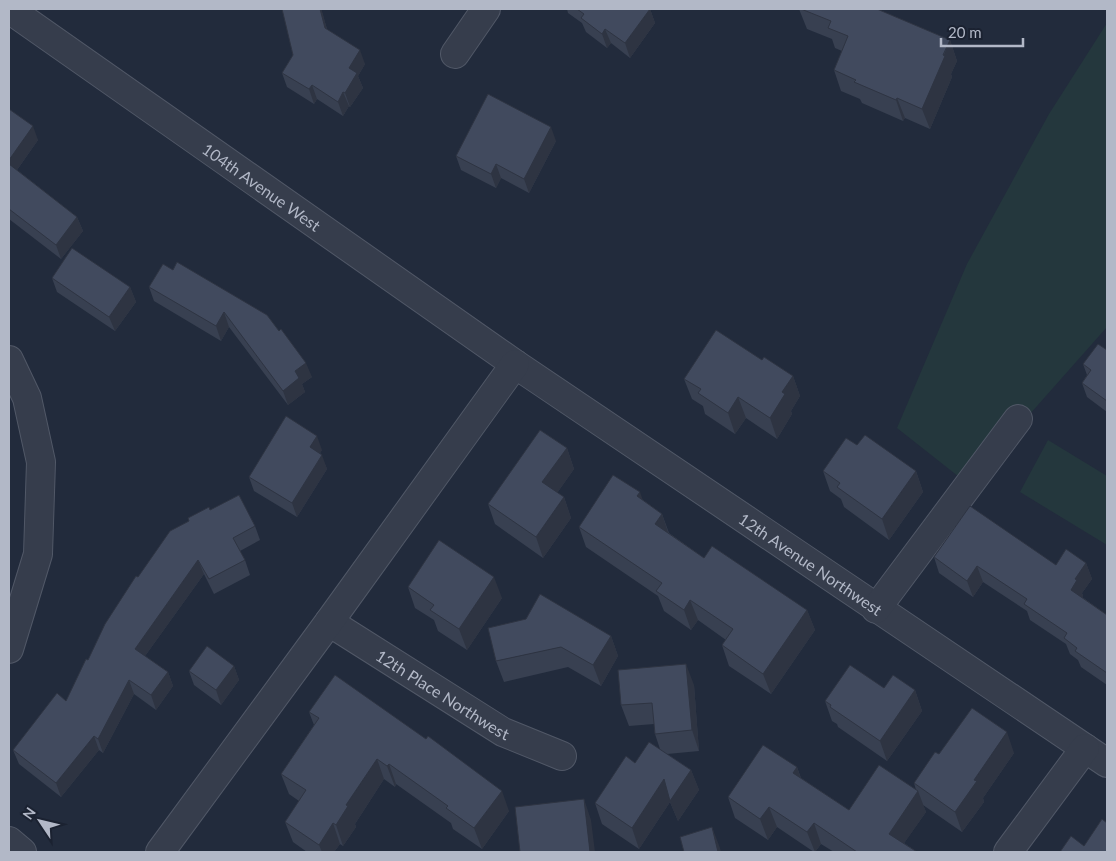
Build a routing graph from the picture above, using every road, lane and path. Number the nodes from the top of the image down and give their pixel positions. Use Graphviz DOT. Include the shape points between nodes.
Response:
graph roads {
  1 [pos="9,9"];
  2 [pos="486,9"];
  3 [pos="455,54"];
  4 [pos="9,360"];
  5 [pos="515,364"];
  6 [pos="1018,419"];
  7 [pos="876,609"];
  8 [pos="329,622"];
  9 [pos="9,649"];
  10 [pos="1084,748"];
  11 [pos="562,756"];
  12 [pos="1107,763"];
  13 [pos="9,840"];
  14 [pos="22,852"];
  15 [pos="160,852"];
  16 [pos="1008,852"];
  1 -- 5 [label="street, 104th Avenue West"];
  2 -- 3 [label="street"];
  4 -- 9 [label="street" via="27,398 41,462 38,554"];
  5 -- 7 [label="street, 12th Avenue Northwest"];
  5 -- 8 [label="street"];
  6 -- 7 [label="street"];
  7 -- 10 [label="street, 12th Avenue Northwest"];
  8 -- 11 [label="street, 12th Place Northwest" via="503,732"];
  8 -- 15 [label="street"];
  10 -- 12 [label="street, 12th Avenue Northwest"];
  10 -- 16 [label="street"];
  13 -- 14 [label="street"];
}
